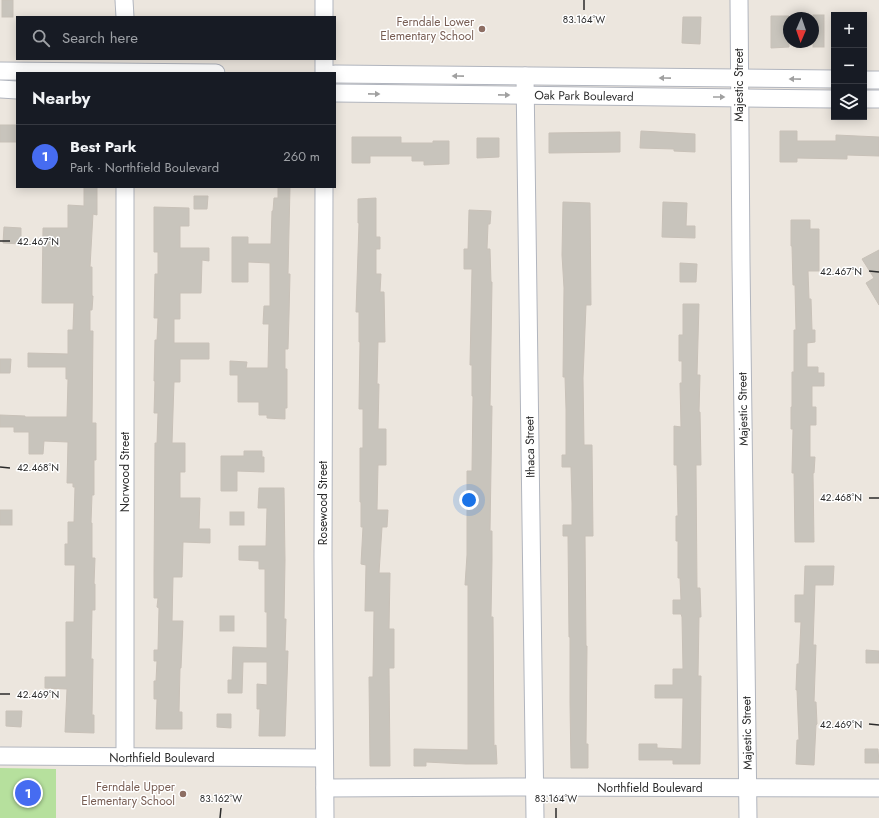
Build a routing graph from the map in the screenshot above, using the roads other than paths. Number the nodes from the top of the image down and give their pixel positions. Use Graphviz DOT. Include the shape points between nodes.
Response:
graph roads {
  1 [pos="124,0"];
  2 [pos="324,0"];
  3 [pos="739,0"];
  4 [pos="124,16"];
  5 [pos="324,16"];
  6 [pos="324,60"];
  7 [pos="125,68"];
  8 [pos="0,71"];
  9 [pos="198,72"];
  10 [pos="324,72"];
  11 [pos="336,74"];
  12 [pos="525,76"];
  13 [pos="739,78"];
  14 [pos="831,79"];
  15 [pos="867,80"];
  16 [pos="879,80"];
  17 [pos="0,89"];
  18 [pos="16,90"];
  19 [pos="336,93"];
  20 [pos="526,96"];
  21 [pos="739,98"];
  22 [pos="831,98"];
  23 [pos="867,99"];
  24 [pos="879,99"];
  25 [pos="125,188"];
  26 [pos="324,188"];
  27 [pos="0,756"];
  28 [pos="126,757"];
  29 [pos="324,758"];
  30 [pos="325,788"];
  31 [pos="535,788"];
  32 [pos="748,788"];
  33 [pos="879,788"];
  34 [pos="325,818"];
  35 [pos="535,818"];
  36 [pos="748,818"];
  1 -- 4 [label="street"];
  2 -- 5 [label="street"];
  3 -- 13 [label="street, Majestic Street"];
  6 -- 10 [label="street"];
  7 -- 8 [label="street"];
  7 -- 9 [label="street"];
  12 -- 11 [label="street, Oak Park Boulevard, one-way"];
  13 -- 12 [label="street, Oak Park Boulevard, one-way"];
  12 -- 20 [label="street, Ithaca Street"];
  14 -- 13 [label="street, Oak Park Boulevard, one-way"];
  13 -- 21 [label="street, Majestic Street"];
  15 -- 16 [label="street"];
  17 -- 18 [label="street"];
  19 -- 20 [label="street, Oak Park Boulevard, one-way"];
  20 -- 21 [label="street, Oak Park Boulevard, one-way"];
  20 -- 31 [label="street, Ithaca Street"];
  21 -- 22 [label="street, Oak Park Boulevard"];
  21 -- 32 [label="street, Majestic Street"];
  23 -- 24 [label="street"];
  25 -- 28 [label="street, Norwood Street"];
  26 -- 29 [label="street, Rosewood Street"];
  27 -- 28 [label="street, Northfield Boulevard"];
  28 -- 29 [label="street, Northfield Boulevard"];
  29 -- 30 [label="street, Rosewood Street"];
  30 -- 31 [label="street, Northfield Boulevard"];
  30 -- 34 [label="street, Rosewood Street"];
  31 -- 32 [label="street, Northfield Boulevard"];
  31 -- 35 [label="street, Ithaca Street"];
  32 -- 33 [label="street, Northfield Boulevard"];
  32 -- 36 [label="street, Majestic Street"];
}
